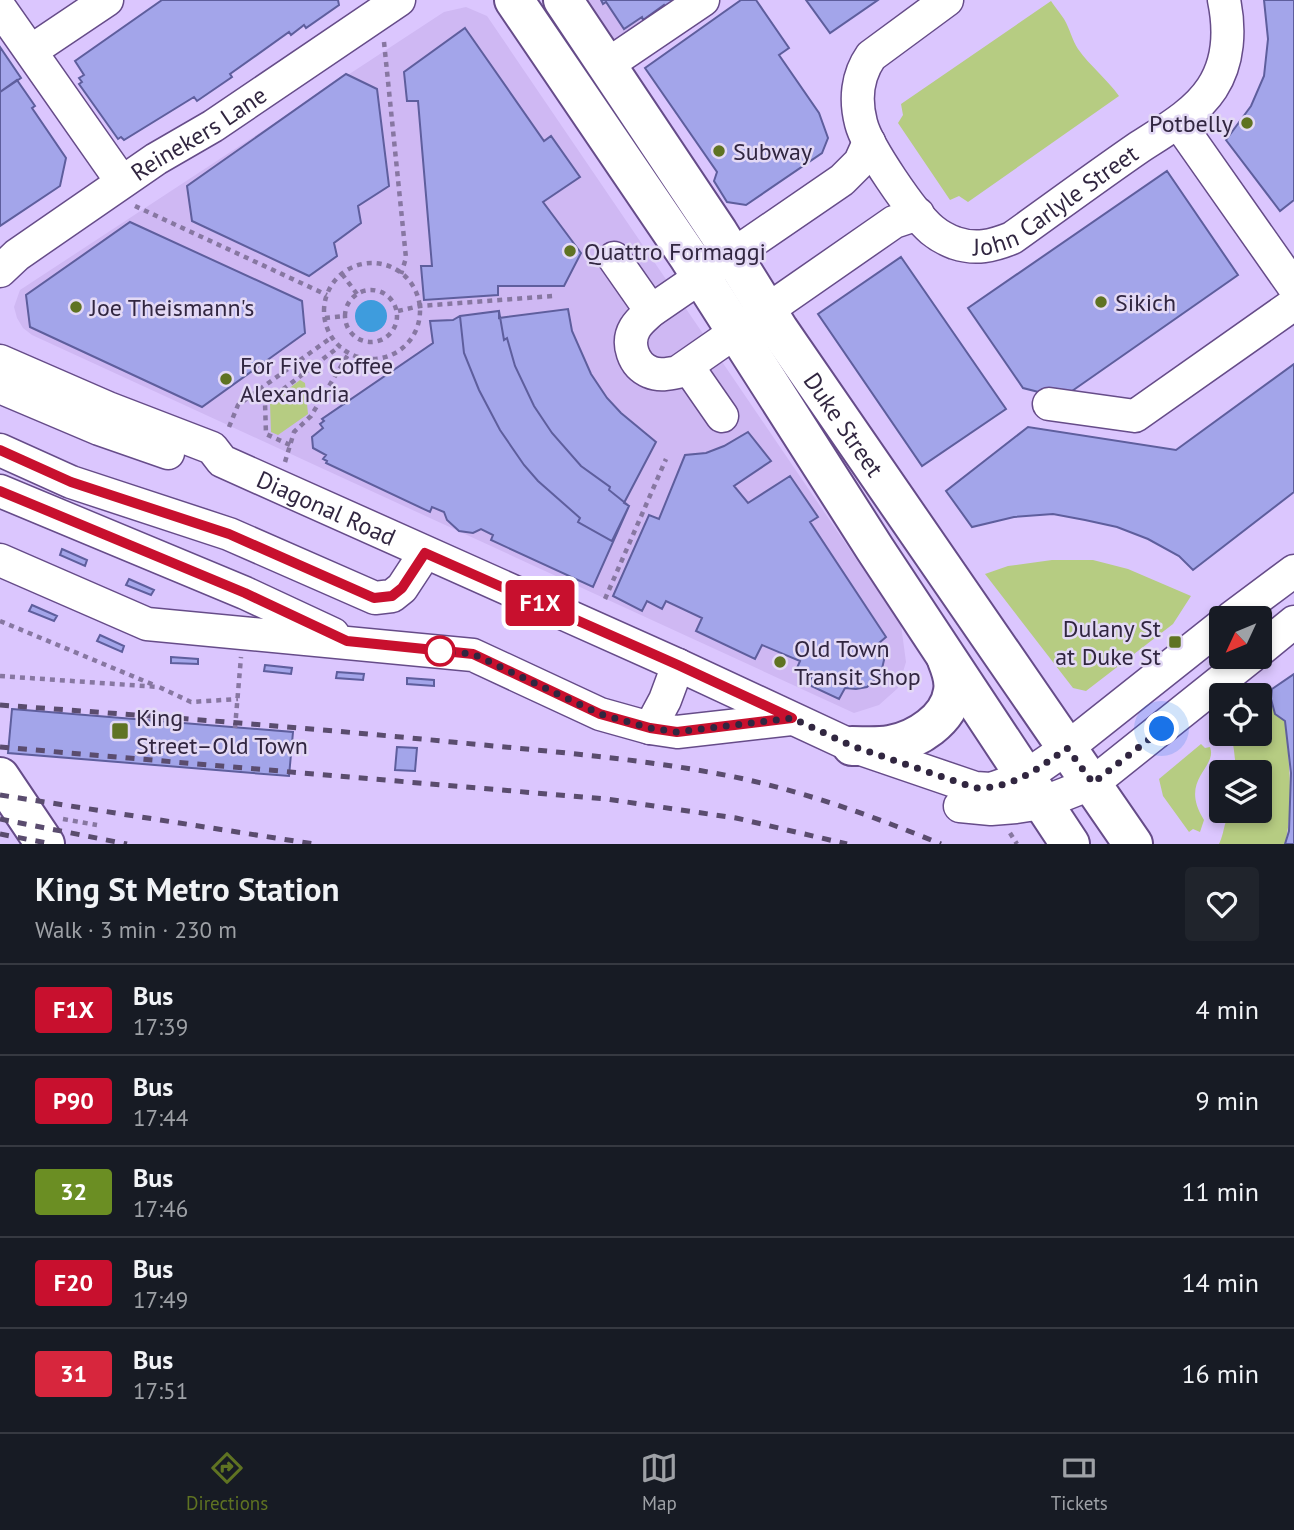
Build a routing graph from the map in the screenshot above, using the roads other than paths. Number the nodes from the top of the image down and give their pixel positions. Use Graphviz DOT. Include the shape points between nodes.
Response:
graph roads {
  1 [pos="399,0"];
  2 [pos="514,0"];
  3 [pos="563,0"];
  4 [pos="703,0"];
  5 [pos="947,0"];
  6 [pos="1224,0"];
  7 [pos="86,6"];
  8 [pos="0,8"];
  9 [pos="31,51"];
  10 [pos="607,65"];
  11 [pos="1178,121"];
  12 [pos="869,142"];
  13 [pos="128,194"];
  14 [pos="918,214"];
  15 [pos="614,258"];
  16 [pos="716,265"];
  17 [pos="0,271"];
  18 [pos="1294,287"];
  19 [pos="1294,304"];
  20 [pos="651,311"];
  21 [pos="752,321"];
  22 [pos="0,342"];
  23 [pos="0,361"];
  24 [pos="688,367"];
  25 [pos="33,376"];
  26 [pos="0,387"];
  27 [pos="1049,404"];
  28 [pos="722,416"];
  29 [pos="0,450"];
  30 [pos="222,461"];
  31 [pos="0,491"];
  32 [pos="425,553"];
  33 [pos="0,560"];
  34 [pos="1294,571"];
  35 [pos="1247,606"];
  36 [pos="1294,622"];
  37 [pos="1209,635"];
  38 [pos="1272,640"];
  39 [pos="347,641"];
  40 [pos="946,658"];
  41 [pos="678,665"];
  42 [pos="1236,669"];
  43 [pos="792,718"];
  44 [pos="650,728"];
  45 [pos="852,746"];
  46 [pos="1067,748"];
  47 [pos="0,777"];
  48 [pos="1093,783"];
  49 [pos="1033,790"];
  50 [pos="53,831"];
  51 [pos="1070,844"];
  52 [pos="1133,844"];
  1 -- 13 [label="street, Reinekers Lane" via="231,115 170,149"];
  2 -- 16 [label="main road, Duke Street"];
  3 -- 10 [label="main road, Duke Street"];
  4 -- 10 [label="street"];
  5 -- 12 [label="street, John Carlyle Street" via="865,65 858,85 858,107"];
  6 -- 11 [label="street, John Carlyle Street" via="1228,40 1220,72 1203,99"];
  7 -- 9 [label="street"];
  8 -- 9 [label="street"];
  9 -- 13 [label="street"];
  10 -- 16 [label="main road, Duke Street"];
  11 -- 14 [label="street, John Carlyle Street" via="1012,238 990,247 954,242 931,230"];
  11 -- 18 [label="street"];
  12 -- 14 [label="street, John Carlyle Street"];
  12 -- 16 [label="street" via="860,162 842,180"];
  13 -- 17 [label="street, Reinekers Lane" via="16,255"];
  14 -- 21 [label="street" via="894,222"];
  15 -- 20 [label="street"];
  16 -- 20 [label="street"];
  16 -- 21 [label="main road, Duke Street"];
  19 -- 27 [label="street" via="1135,416"];
  20 -- 24 [label="street" via="635,327 633,355 651,373 667,374"];
  21 -- 24 [label="street"];
  21 -- 40 [label="main road, Duke Street"];
  21 -- 46 [label="main road, Duke Street"];
  22 -- 25 [label="street"];
  23 -- 25 [label="street, Diagonal Road"];
  24 -- 28 [label="street"];
  25 -- 30 [label="street, Diagonal Road" via="212,448"];
  26 -- 30 [label="street, Diagonal Road" via="99,429 200,464"];
  29 -- 32 [label="street" via="71,482 229,534 374,598 392,596 402,588"];
  30 -- 32 [label="street, Diagonal Road"];
  31 -- 39 [label="street" via="245,593"];
  32 -- 41 [label="street, Diagonal Road"];
  33 -- 39 [label="street" via="147,624"];
  34 -- 35 [label="street"];
  36 -- 38 [label="street"];
  37 -- 46 [label="street, Diagonal Road"];
  39 -- 44 [label="street" via="473,654 600,714"];
  40 -- 45 [label="main road" via="953,692 948,707 932,726 906,741"];
  40 -- 49 [label="main road, Duke Street"];
  41 -- 43 [label="street, Diagonal Road"];
  41 -- 44 [label="street"];
  42 -- 48 [label="street"];
  43 -- 44 [label="street" via="677,732"];
  43 -- 45 [label="street, Diagonal Road"];
  45 -- 49 [label="street, Diagonal Road" via="940,798 965,807 1017,807"];
  46 -- 48 [label="main road, Duke Street"];
  46 -- 49 [label="street, Diagonal Road"];
  47 -- 50 [label="main road"];
  48 -- 49 [label="street"];
  48 -- 52 [label="main road, Duke Street"];
  49 -- 51 [label="main road, Duke Street"];
}
